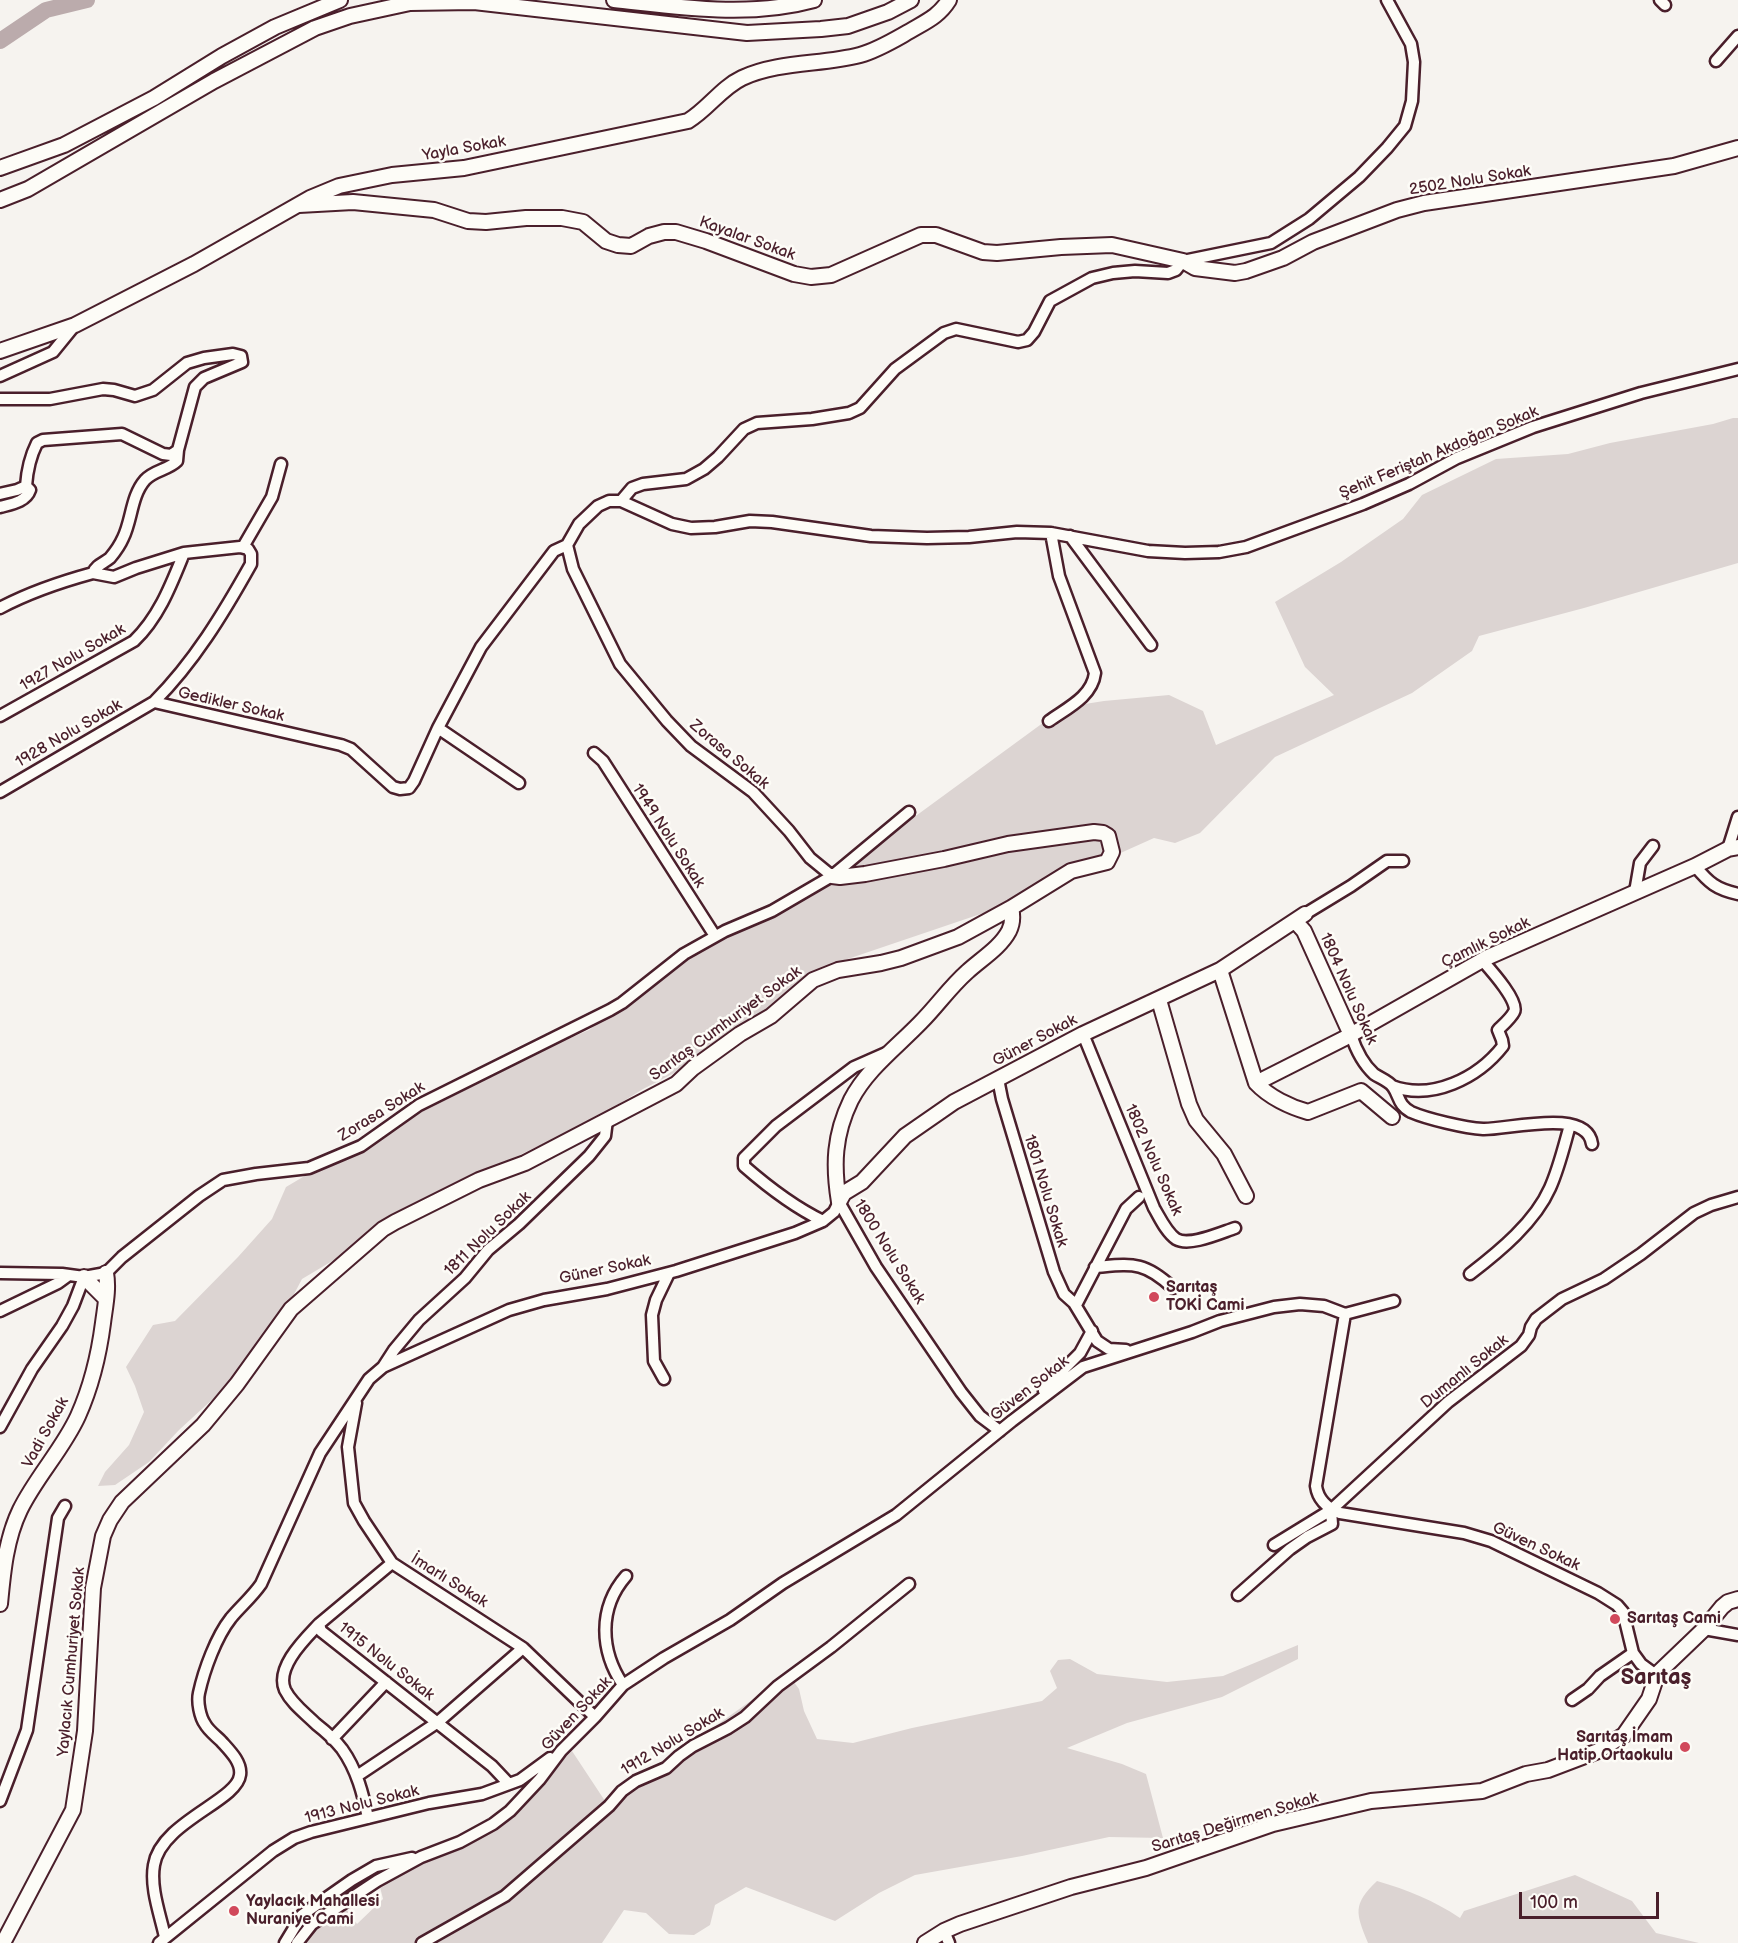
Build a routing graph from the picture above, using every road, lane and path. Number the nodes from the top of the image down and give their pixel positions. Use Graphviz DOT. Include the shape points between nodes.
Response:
graph roads {
  1 [pos="340,0"];
  2 [pos="614,0"];
  3 [pos="814,0"];
  4 [pos="911,0"];
  5 [pos="950,0"];
  6 [pos="1387,0"];
  7 [pos="751,4"];
  8 [pos="1738,36"];
  9 [pos="1716,61"];
  10 [pos="1738,148"];
  11 [pos="0,168"];
  12 [pos="0,200"];
  13 [pos="299,204"];
  14 [pos="1183,261"];
  15 [pos="75,325"];
  16 [pos="0,351"];
  17 [pos="1738,369"];
  18 [pos="0,376"];
  19 [pos="0,399"];
  20 [pos="178,450"];
  21 [pos="281,464"];
  22 [pos="26,486"];
  23 [pos="0,494"];
  24 [pos="621,501"];
  25 [pos="0,507"];
  26 [pos="1051,533"];
  27 [pos="1070,536"];
  28 [pos="567,545"];
  29 [pos="243,548"];
  30 [pos="184,553"];
  31 [pos="93,573"];
  32 [pos="0,608"];
  33 [pos="1151,645"];
  34 [pos="153,702"];
  35 [pos="0,716"];
  36 [pos="1049,721"];
  37 [pos="438,728"];
  38 [pos="594,753"];
  39 [pos="519,783"];
  40 [pos="0,792"];
  41 [pos="909,812"];
  42 [pos="1738,817"];
  43 [pos="1653,846"];
  44 [pos="1733,848"];
  45 [pos="1403,861"];
  46 [pos="1695,866"];
  47 [pos="832,876"];
  48 [pos="1635,892"];
  49 [pos="1738,894"];
  50 [pos="1011,908"];
  51 [pos="1300,917"];
  52 [pos="715,936"];
  53 [pos="1482,960"];
  54 [pos="1220,970"];
  55 [pos="1159,1000"];
  56 [pos="1083,1034"];
  57 [pos="1351,1035"];
  58 [pos="889,1052"];
  59 [pos="998,1079"];
  60 [pos="1256,1083"];
  61 [pos="1392,1086"];
  62 [pos="1392,1117"];
  63 [pos="607,1120"];
  64 [pos="1570,1125"];
  65 [pos="1592,1144"];
  66 [pos="1246,1196"];
  67 [pos="1139,1197"];
  68 [pos="1738,1197"];
  69 [pos="839,1202"];
  70 [pos="823,1221"];
  71 [pos="1234,1228"];
  72 [pos="1095,1267"];
  73 [pos="0,1273"];
  74 [pos="106,1273"];
  75 [pos="669,1273"];
  76 [pos="330,1274"];
  77 [pos="1470,1274"];
  78 [pos="69,1275"];
  79 [pos="84,1277"];
  80 [pos="1173,1288"];
  81 [pos="106,1299"];
  82 [pos="1394,1301"];
  83 [pos="1076,1305"];
  84 [pos="0,1311"];
  85 [pos="1345,1314"];
  86 [pos="1092,1331"];
  87 [pos="1134,1350"];
  88 [pos="383,1367"];
  89 [pos="664,1379"];
  90 [pos="1042,1397"];
  91 [pos="357,1398"];
  92 [pos="0,1427"];
  93 [pos="1000,1431"];
  94 [pos="65,1506"];
  95 [pos="1332,1510"];
  96 [pos="1274,1545"];
  97 [pos="392,1563"];
  98 [pos="626,1576"];
  99 [pos="909,1584"];
  100 [pos="1238,1595"];
  101 [pos="1738,1599"];
  102 [pos="0,1604"];
  103 [pos="319,1624"];
  104 [pos="1704,1629"];
  105 [pos="1738,1635"];
  106 [pos="523,1648"];
  107 [pos="1633,1653"];
  108 [pos="1656,1675"];
  109 [pos="386,1682"];
  110 [pos="623,1685"];
  111 [pos="1572,1700"];
  112 [pos="595,1717"];
  113 [pos="438,1722"];
  114 [pos="332,1739"];
  115 [pos="561,1751"];
  116 [pos="357,1776"];
  117 [pos="509,1784"];
  118 [pos="0,1801"];
  119 [pos="368,1818"];
  120 [pos="422,1857"];
  121 [pos="946,1937"];
  122 [pos="162,1940"];
  123 [pos="3,1943"];
  124 [pos="285,1943"];
  125 [pos="297,1943"];
  126 [pos="422,1943"];
  127 [pos="925,1943"];
  1 -- 11 [label="street" via="275,27 64,145"];
  2 -- 7 [label="street" via="713,10"];
  3 -- 7 [label="street" via="797,5"];
  4 -- 12 [label="street" via="848,26 747,33 474,2 410,3 350,16 315,28 214,81 28,189"];
  5 -- 13 [label="street, Yayla Sokak" via="939,14 860,55 768,69 743,77 688,121 464,168 362,180"];
  6 -- 14 [label="street" via="1411,44 1414,62 1412,102 1399,134 1359,177 1309,219 1271,243"];
  8 -- 9 [label="street"];
  10 -- 14 [label="street, 2502 Nolu Sokak" via="1674,166 1424,203 1313,242 1246,271 1195,268"];
  13 -- 14 [label="street, Kayalar Sokak" via="353,202 434,210 468,221 486,222 562,218 583,222 606,242 631,246 649,236 676,232 811,277 831,275 921,235 936,236 983,252 1112,245"];
  13 -- 15 [label="street, Yayla Sokak"];
  14 -- 24 [label="street" via="1168,273 1135,271 1092,279 1050,301 1027,340 1018,342 956,329 944,333 895,369 860,408 812,419 757,423 744,429 704,469 686,479 632,488"];
  15 -- 16 [label="street"];
  15 -- 18 [label="street, Yayla Sokak" via="53,352"];
  17 -- 27 [label="street, Şehit Feriştah Akdoğan Sokak" via="1641,393 1533,427 1457,458 1372,500 1246,547 1219,552 1148,551"];
  19 -- 20 [label="street" via="50,399 104,389 135,396 153,390 187,363 241,356 242,362 204,378 195,387"];
  20 -- 22 [label="street" via="171,455 163,454 122,434 43,440 32,454"];
  20 -- 31 [label="street" via="177,461 171,467 145,480 137,492 124,538"];
  21 -- 29 [label="street" via="272,497"];
  22 -- 23 [label="street"];
  22 -- 25 [label="street" via="30,490 22,500"];
  24 -- 26 [label="street" via="672,524 691,528 750,521 871,536"];
  24 -- 28 [label="street" via="598,506 579,524"];
  26 -- 27 [label="street"];
  26 -- 36 [label="street" via="1059,576 1095,673 1086,695"];
  27 -- 33 [label="street"];
  28 -- 37 [label="street, Gedikler Sokak" via="554,551 481,647"];
  28 -- 47 [label="street, Zorasa Sokak" via="573,569 620,664 691,746 753,792 810,858"];
  29 -- 30 [label="street"];
  29 -- 34 [label="street, Gedikler Sokak" via="251,554 251,564 220,618 172,684"];
  30 -- 31 [label="street" via="114,578"];
  30 -- 35 [label="street, 1927 Nolu Sokak" via="168,594 147,629 134,641"];
  31 -- 32 [label="street" via="49,585"];
  34 -- 37 [label="street, Gedikler Sokak" via="341,745 400,789 409,788 414,781"];
  34 -- 40 [label="street, 1928 Nolu Sokak"];
  37 -- 39 [label="street"];
  38 -- 52 [label="street, 1949 Nolu Sokak" via="603,761"];
  41 -- 47 [label="street"];
  42 -- 44 [label="street"];
  43 -- 48 [label="street" via="1640,864"];
  44 -- 46 [label="street, Çamlık Sokak"];
  45 -- 51 [label="street, Güner Sokak" via="1387,861"];
  46 -- 48 [label="street, Çamlık Sokak"];
  46 -- 49 [label="street" via="1706,880 1723,891"];
  47 -- 50 [label="street, Sarıtaş Cumhuriyet Sokak" via="865,874 1008,844 1094,832 1108,836 1112,852 1107,862 1071,871"];
  47 -- 52 [label="street, Zorasa Sokak" via="772,911"];
  48 -- 53 [label="street, Çamlık Sokak"];
  50 -- 58 [label="street, 1800 Nolu Sokak" via="1012,921 995,948 966,972"];
  50 -- 63 [label="street, Sarıtaş Cumhuriyet Sokak" via="958,937 902,958 838,970 813,980 771,1016 740,1034 676,1084"];
  51 -- 54 [label="street, Güner Sokak"];
  51 -- 57 [label="street, 1804 Nolu Sokak"];
  52 -- 74 [label="street, Zorasa Sokak" via="684,954 622,1003 419,1105 361,1146 309,1168 223,1180 164,1223"];
  53 -- 57 [label="street, Çamlık Sokak"];
  53 -- 61 [label="street" via="1516,1006 1498,1030 1503,1046 1478,1070 1456,1083 1426,1092"];
  54 -- 55 [label="street, Güner Sokak"];
  54 -- 60 [label="street"];
  55 -- 56 [label="street, Güner Sokak"];
  55 -- 66 [label="street" via="1196,1120 1218,1145"];
  56 -- 59 [label="street, Güner Sokak"];
  56 -- 71 [label="street, 1802 Nolu Sokak" via="1154,1208 1166,1227 1177,1239 1188,1242"];
  57 -- 60 [label="street, Çamlık Sokak"];
  57 -- 61 [label="street, 1804 Nolu Sokak" via="1362,1060"];
  58 -- 69 [label="street, 1800 Nolu Sokak" via="862,1083 843,1120 834,1170"];
  58 -- 70 [label="street" via="854,1067 776,1126 744,1158 744,1166 784,1198"];
  59 -- 69 [label="street, Güner Sokak" via="954,1102 904,1136 862,1182 844,1192"];
  59 -- 83 [label="street, 1801 Nolu Sokak" via="1054,1272 1064,1294"];
  60 -- 62 [label="street" via="1264,1092 1308,1112 1361,1091"];
  61 -- 64 [label="street, 1804 Nolu Sokak" via="1400,1104 1427,1118 1482,1129 1551,1122"];
  63 -- 76 [label="street, Sarıtaş Cumhuriyet Sokak" via="525,1163 395,1222"];
  63 -- 88 [label="street, 1811 Nolu Sokak" via="605,1136 589,1156 419,1320"];
  64 -- 65 [label="street" via="1586,1131"];
  64 -- 77 [label="street" via="1556,1174 1542,1202 1513,1239"];
  67 -- 72 [label="street" via="1126,1209"];
  68 -- 95 [label="street, Dumanlı Sokak" via="1694,1213 1604,1279 1562,1299 1536,1319 1521,1346 1448,1402"];
  69 -- 70 [label="street, Güner Sokak"];
  69 -- 93 [label="street, 1800 Nolu Sokak" via="876,1267 961,1392 980,1416"];
  70 -- 75 [label="street, Güner Sokak"];
  72 -- 80 [label="street" via="1135,1265 1161,1277"];
  72 -- 83 [label="street"];
  73 -- 78 [label="street"];
  74 -- 79 [label="street"];
  74 -- 81 [label="street, Vadi Sokak"];
  75 -- 88 [label="street, Güner Sokak" via="509,1310"];
  75 -- 89 [label="street" via="652,1315 654,1361"];
  76 -- 123 [label="street, Yaylacık Cumhuriyet Sokak" via="291,1309 203,1425 122,1502 110,1520 93,1588 85,1731 73,1810"];
  78 -- 79 [label="street"];
  78 -- 84 [label="street"];
  79 -- 81 [label="street"];
  79 -- 92 [label="street" via="68,1316 32,1369"];
  81 -- 102 [label="street, Vadi Sokak" via="100,1343 78,1417 21,1509 11,1533"];
  82 -- 85 [label="street"];
  83 -- 86 [label="street, 1801 Nolu Sokak"];
  85 -- 87 [label="street, Güven Sokak" via="1324,1306 1274,1306"];
  85 -- 95 [label="street" via="1316,1486 1317,1495"];
  86 -- 87 [label="street, 1801 Nolu Sokak" via="1108,1349"];
  86 -- 90 [label="street" via="1080,1353"];
  87 -- 90 [label="street, Güven Sokak" via="1083,1367"];
  88 -- 91 [label="street, Güner Sokak" via="369,1379"];
  90 -- 93 [label="street, Güven Sokak"];
  91 -- 97 [label="street, İmarlı Sokak" via="348,1446 354,1503"];
  91 -- 122 [label="street, Güner Sokak" via="320,1453 261,1584 231,1618 213,1650 198,1695 199,1706 205,1725 239,1764 240,1776 236,1786 161,1845 154,1864 154,1891"];
  93 -- 110 [label="street, Güven Sokak" via="885,1523"];
  94 -- 118 [label="street" via="58,1518 27,1730"];
  95 -- 96 [label="street, Dumanlı Sokak"];
  95 -- 100 [label="street" via="1332,1524 1290,1549"];
  95 -- 107 [label="street, Güven Sokak" via="1491,1541 1617,1605 1623,1612"];
  97 -- 103 [label="street, 1915 Nolu Sokak"];
  97 -- 106 [label="street, İmarlı Sokak"];
  98 -- 110 [label="street" via="612,1597 606,1620 607,1652"];
  99 -- 126 [label="street, 1912 Nolu Sokak" via="778,1686 745,1717 621,1791 609,1806 505,1896"];
  101 -- 104 [label="street, Sarıtaş Değirmen Sokak" via="1722,1606"];
  103 -- 109 [label="street, 1915 Nolu Sokak" via="324,1634"];
  103 -- 114 [label="street" via="294,1651 283,1683 294,1704"];
  104 -- 105 [label="street"];
  104 -- 108 [label="street, Sarıtaş Değirmen Sokak"];
  106 -- 112 [label="street, İmarlı Sokak"];
  106 -- 113 [label="street"];
  107 -- 108 [label="street"];
  107 -- 111 [label="street"];
  108 -- 121 [label="street, Sarıtaş Değirmen Sokak" via="1649,1699 1624,1735 1548,1770 1482,1791 1371,1801 1273,1824 1146,1868 1071,1887"];
  109 -- 113 [label="street, 1915 Nolu Sokak"];
  109 -- 114 [label="street"];
  110 -- 112 [label="street, Güven Sokak"];
  112 -- 115 [label="street, Güven Sokak"];
  113 -- 116 [label="street"];
  113 -- 117 [label="street, 1915 Nolu Sokak"];
  114 -- 116 [label="street"];
  115 -- 117 [label="street, 1913 Nolu Sokak"];
  115 -- 120 [label="street, Güven Sokak" via="518,1803 493,1824"];
  116 -- 119 [label="street"];
  117 -- 119 [label="street, 1913 Nolu Sokak" via="482,1794"];
  119 -- 122 [label="street, 1913 Nolu Sokak" via="311,1832 273,1851"];
  120 -- 124 [label="street, Güven Sokak" via="387,1862 352,1880 302,1915"];
  120 -- 125 [label="street, Güven Sokak" via="333,1909 312,1924"];
  121 -- 127 [label="street, Sarıtaş Değirmen Sokak"];
}
